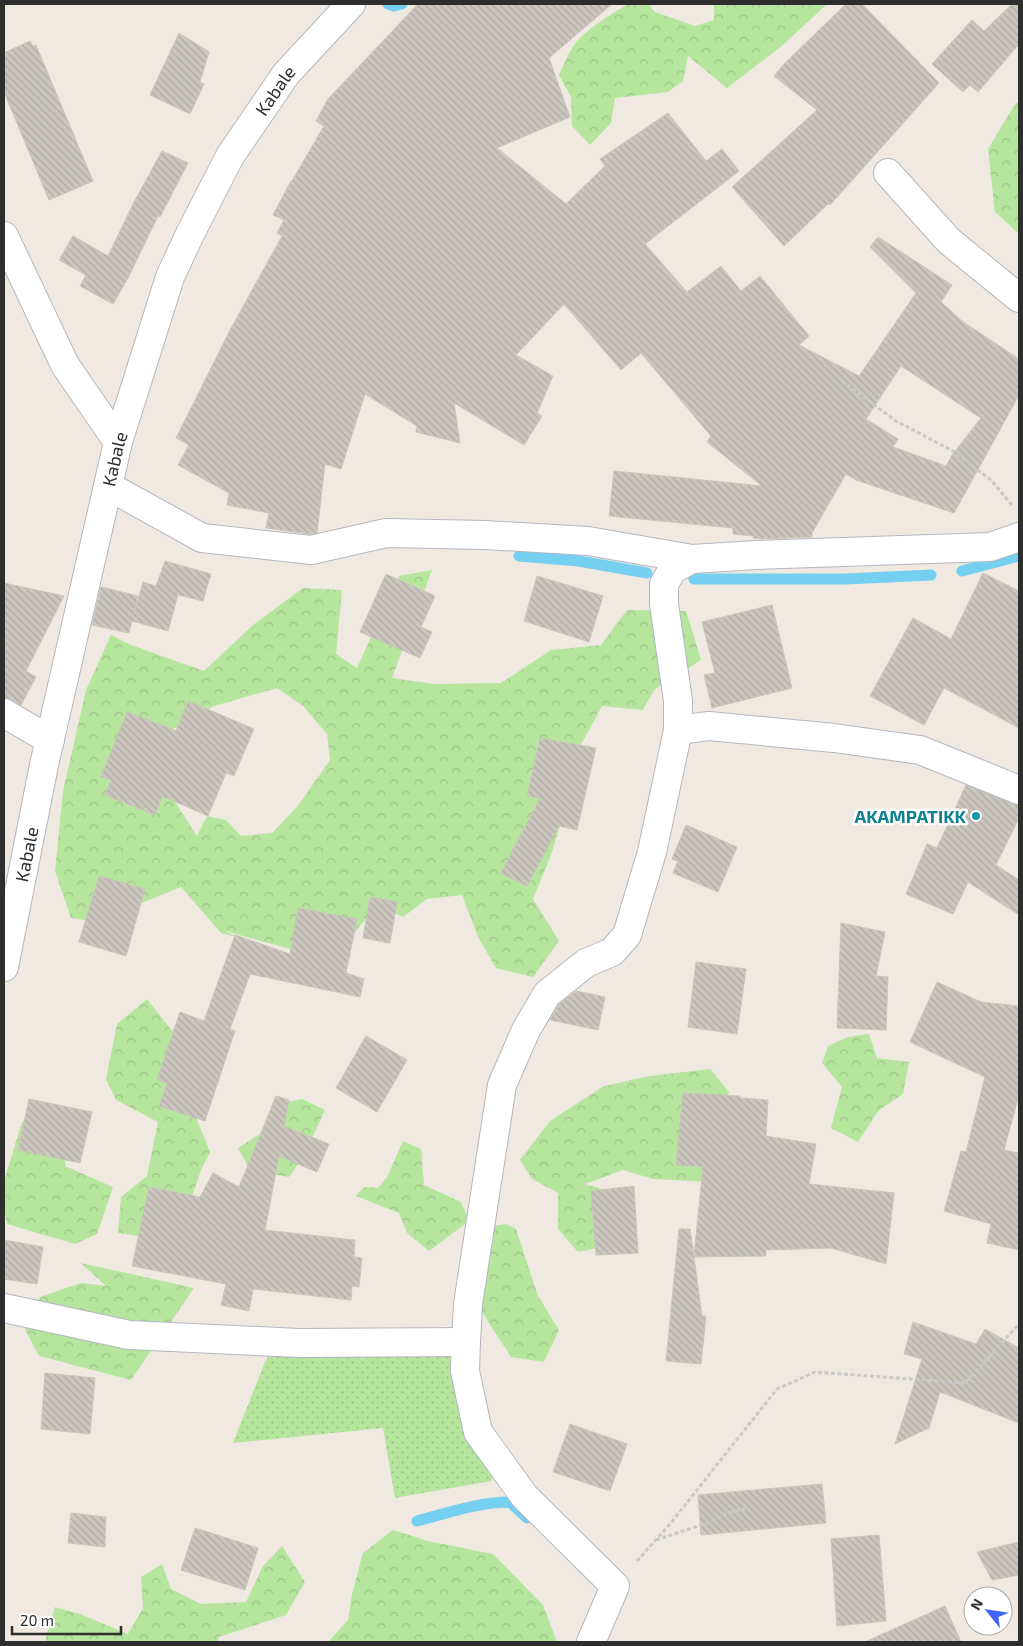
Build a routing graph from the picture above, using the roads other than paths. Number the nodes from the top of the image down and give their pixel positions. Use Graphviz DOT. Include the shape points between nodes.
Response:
graph roads {
  1 [pos="351,4"];
  2 [pos="888,173"];
  3 [pos="4,236"];
  4 [pos="1019,298"];
  5 [pos="118,442"];
  6 [pos="108,486"];
  7 [pos="1017,524"];
  8 [pos="692,559"];
  9 [pos="4,714"];
  10 [pos="678,730"];
  11 [pos="50,740"];
  12 [pos="1019,790"];
  13 [pos="4,967"];
  14 [pos="4,1308"];
  15 [pos="466,1342"];
  16 [pos="591,1642"];
  1 -- 5 [label="street, Kabale" via="286,74 230,156 170,277"];
  2 -- 4 [label="street" via="949,241"];
  3 -- 5 [label="street" via="65,365"];
  5 -- 6 [label="street, Kabale"];
  6 -- 8 [label="street" via="202,538 311,550 386,534 485,535 588,541"];
  6 -- 11 [label="street, Kabale"];
  7 -- 8 [label="street" via="990,547"];
  8 -- 10 [label="street" via="673,569 664,584 678,701"];
  9 -- 11 [label="street"];
  10 -- 12 [label="street" via="709,726 920,750"];
  10 -- 15 [label="street" via="652,852 627,935 612,952 586,963 547,994 526,1030 502,1085 468,1304"];
  11 -- 13 [label="street, Kabale"];
  14 -- 15 [label="street" via="129,1335 300,1343"];
  15 -- 16 [label="street" via="465,1371 478,1432 525,1497 614,1586"];
}
